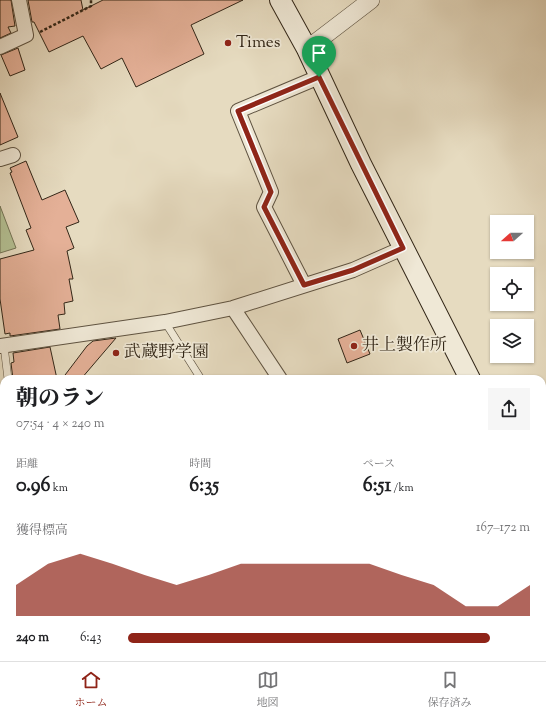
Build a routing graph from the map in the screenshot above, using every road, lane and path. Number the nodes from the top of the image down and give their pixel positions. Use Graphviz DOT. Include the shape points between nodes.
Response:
graph roads {
  1 [pos="19,0"];
  2 [pos="91,0"];
  3 [pos="280,0"];
  4 [pos="371,0"];
  5 [pos="26,35"];
  6 [pos="0,47"];
  7 [pos="308,50"];
  8 [pos="319,77"];
  9 [pos="403,248"];
  10 [pos="304,285"];
  11 [pos="233,308"];
  12 [pos="165,322"];
  13 [pos="2,346"];
  14 [pos="7,375"];
  15 [pos="198,375"];
  16 [pos="277,375"];
  17 [pos="468,375"];
  1 -- 5 [label="street"];
  2 -- 5 [label="path" via="91,6 37,33"];
  3 -- 7 [label="main road"];
  4 -- 7 [label="street"];
  5 -- 6 [label="street"];
  7 -- 8 [label="main road"];
  8 -- 9 [label="main road"];
  8 -- 10 [label="street" via="238,111 271,192 264,207"];
  9 -- 10 [label="street" via="353,270"];
  9 -- 17 [label="main road"];
  10 -- 11 [label="street"];
  11 -- 12 [label="street"];
  11 -- 16 [label="street"];
  12 -- 13 [label="street"];
  12 -- 15 [label="lane"];
  13 -- 14 [label="lane"];
}
